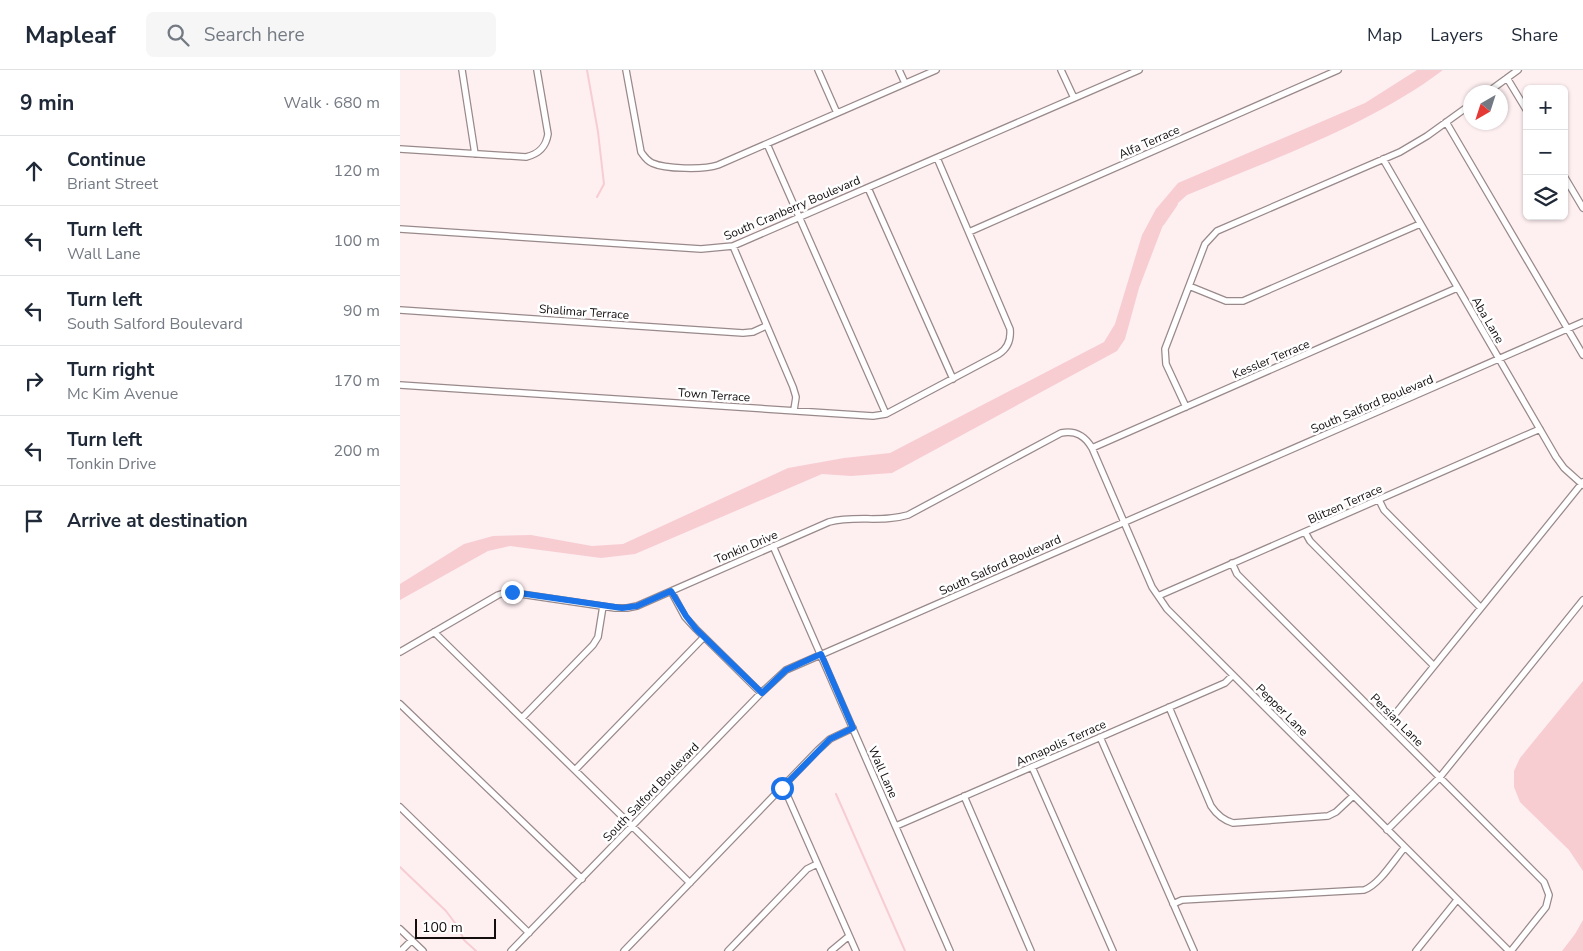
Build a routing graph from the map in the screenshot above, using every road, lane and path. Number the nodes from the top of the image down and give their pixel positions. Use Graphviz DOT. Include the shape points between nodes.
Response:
graph roads {
  1 [pos="462,70"];
  2 [pos="538,70"];
  3 [pos="626,70"];
  4 [pos="818,70"];
  5 [pos="899,70"];
  6 [pos="936,70"];
  7 [pos="1061,70"];
  8 [pos="1138,70"];
  9 [pos="1338,70"];
  10 [pos="1518,70"];
  11 [pos="1507,78"];
  12 [pos="905,84"];
  13 [pos="1498,85"];
  14 [pos="1074,98"];
  15 [pos="1523,105"];
  16 [pos="1463,110"];
  17 [pos="837,113"];
  18 [pos="1446,122"];
  19 [pos="767,144"];
  20 [pos="400,149"];
  21 [pos="475,154"];
  22 [pos="937,158"];
  23 [pos="1383,159"];
  24 [pos="1568,183"];
  25 [pos="868,188"];
  26 [pos="1583,208"];
  27 [pos="800,218"];
  28 [pos="1420,224"];
  29 [pos="400,230"];
  30 [pos="969,232"];
  31 [pos="733,246"];
  32 [pos="1189,286"];
  33 [pos="1458,288"];
  34 [pos="400,310"];
  35 [pos="1583,322"];
  36 [pos="766,326"];
  37 [pos="1568,329"];
  38 [pos="1583,355"];
  39 [pos="1499,359"];
  40 [pos="953,379"];
  41 [pos="400,385"];
  42 [pos="1186,407"];
  43 [pos="794,410"];
  44 [pos="886,414"];
  45 [pos="1540,429"];
  46 [pos="1092,448"];
  47 [pos="1582,483"];
  48 [pos="1379,500"];
  49 [pos="1124,522"];
  50 [pos="1305,532"];
  51 [pos="773,546"];
  52 [pos="1232,563"];
  53 [pos="671,591"];
  54 [pos="1158,596"];
  55 [pos="1583,600"];
  56 [pos="603,606"];
  57 [pos="1481,608"];
  58 [pos="434,632"];
  59 [pos="704,637"];
  60 [pos="400,652"];
  61 [pos="821,654"];
  62 [pos="1434,666"];
  63 [pos="1233,675"];
  64 [pos="762,693"];
  65 [pos="400,704"];
  66 [pos="1169,707"];
  67 [pos="522,718"];
  68 [pos="1387,724"];
  69 [pos="853,728"];
  70 [pos="1100,737"];
  71 [pos="1032,767"];
  72 [pos="575,770"];
  73 [pos="1440,777"];
  74 [pos="782,788"];
  75 [pos="964,796"];
  76 [pos="1353,796"];
  77 [pos="400,807"];
  78 [pos="632,826"];
  79 [pos="896,826"];
  80 [pos="1387,830"];
  81 [pos="1404,847"];
  82 [pos="817,864"];
  83 [pos="582,879"];
  84 [pos="690,883"];
  85 [pos="1457,900"];
  86 [pos="1173,904"];
  87 [pos="400,929"];
  88 [pos="529,933"];
  89 [pos="849,936"];
  90 [pos="412,940"];
  91 [pos="401,951"];
  92 [pos="423,951"];
  93 [pos="512,951"];
  94 [pos="624,951"];
  95 [pos="728,951"];
  96 [pos="831,951"];
  97 [pos="856,951"];
  98 [pos="950,951"];
  99 [pos="1031,951"];
  100 [pos="1113,951"];
  101 [pos="1194,951"];
  102 [pos="1416,951"];
  103 [pos="1510,951"];
  1 -- 21 [label="street"];
  2 -- 21 [label="street" via="548,134 546,144 539,152 526,157"];
  3 -- 19 [label="street" via="641,152 656,164 710,168"];
  4 -- 17 [label="street"];
  5 -- 12 [label="street"];
  6 -- 12 [label="street"];
  7 -- 14 [label="street"];
  8 -- 14 [label="street, South Cranberry Boulevard"];
  9 -- 30 [label="street, Alfa Terrace"];
  10 -- 11 [label="street"];
  11 -- 13 [label="street"];
  11 -- 15 [label="street"];
  12 -- 17 [label="street"];
  14 -- 22 [label="street, South Cranberry Boulevard"];
  16 -- 18 [label="street"];
  17 -- 19 [label="street"];
  18 -- 23 [label="street" via="1413,145"];
  18 -- 37 [label="street"];
  19 -- 27 [label="street"];
  20 -- 21 [label="street"];
  22 -- 25 [label="street, South Cranberry Boulevard"];
  22 -- 30 [label="street"];
  23 -- 28 [label="street, Aba Lane"];
  23 -- 32 [label="street" via="1217,231 1205,244"];
  24 -- 26 [label="street"];
  25 -- 27 [label="street, South Cranberry Boulevard"];
  25 -- 40 [label="street"];
  27 -- 31 [label="street, South Cranberry Boulevard"];
  27 -- 44 [label="street"];
  28 -- 32 [label="street" via="1243,301 1226,301"];
  28 -- 33 [label="street, Aba Lane"];
  29 -- 31 [label="street, South Cranberry Boulevard" via="701,249"];
  30 -- 40 [label="street, Town Terrace" via="1010,329 1008,344 999,354"];
  31 -- 36 [label="street"];
  32 -- 42 [label="street" via="1164,354"];
  33 -- 39 [label="street, Aba Lane"];
  33 -- 42 [label="street, Kessler Terrace"];
  34 -- 36 [label="street, Shalimar Terrace" via="743,333"];
  35 -- 37 [label="street, South Salford Boulevard"];
  36 -- 43 [label="street" via="793,387 796,397"];
  37 -- 38 [label="street"];
  37 -- 39 [label="street, South Salford Boulevard"];
  39 -- 45 [label="street, Aba Lane"];
  39 -- 49 [label="street, South Salford Boulevard"];
  40 -- 44 [label="street, Town Terrace"];
  41 -- 43 [label="street, Town Terrace"];
  42 -- 46 [label="street, Kessler Terrace"];
  43 -- 44 [label="street, Town Terrace" via="873,416"];
  45 -- 47 [label="street, Aba Lane" via="1560,464"];
  45 -- 48 [label="street, Blitzen Terrace"];
  46 -- 49 [label="street, Pepper Lane"];
  46 -- 51 [label="street, Tonkin Drive" via="1077,433 1061,433 908,515 834,521"];
  47 -- 57 [label="street"];
  48 -- 50 [label="street, Blitzen Terrace"];
  48 -- 57 [label="street" via="1384,510"];
  49 -- 54 [label="street, Pepper Lane"];
  49 -- 61 [label="street, South Salford Boulevard"];
  50 -- 52 [label="street, Blitzen Terrace"];
  50 -- 62 [label="street" via="1310,541"];
  51 -- 53 [label="street, Tonkin Drive"];
  51 -- 61 [label="street, Wall Lane"];
  52 -- 54 [label="street, Blitzen Terrace"];
  52 -- 68 [label="street, Persian Lane" via="1238,574"];
  53 -- 56 [label="street, Tonkin Drive" via="632,608"];
  53 -- 59 [label="street"];
  54 -- 63 [label="street, Pepper Lane"];
  55 -- 73 [label="street"];
  56 -- 58 [label="street, Tonkin Drive" via="507,592"];
  56 -- 67 [label="street" via="598,637 593,645"];
  57 -- 62 [label="street"];
  58 -- 60 [label="street, Tonkin Drive"];
  58 -- 67 [label="street"];
  59 -- 64 [label="street"];
  59 -- 72 [label="street"];
  61 -- 64 [label="street, South Salford Boulevard" via="786,670"];
  61 -- 69 [label="street, Wall Lane"];
  62 -- 68 [label="street"];
  63 -- 66 [label="street, Annapolis Terrace" via="1225,683"];
  63 -- 76 [label="street, Pepper Lane"];
  64 -- 78 [label="street, South Salford Boulevard"];
  65 -- 83 [label="street"];
  66 -- 70 [label="street, Annapolis Terrace"];
  66 -- 76 [label="street" via="1212,806 1224,820 1233,823 1321,817 1336,812"];
  67 -- 72 [label="street"];
  68 -- 73 [label="street, Persian Lane"];
  69 -- 74 [label="street" via="830,739"];
  69 -- 79 [label="street, Wall Lane"];
  70 -- 71 [label="street, Annapolis Terrace"];
  70 -- 86 [label="street"];
  71 -- 75 [label="street, Annapolis Terrace"];
  71 -- 100 [label="street"];
  72 -- 78 [label="street"];
  73 -- 80 [label="street"];
  73 -- 103 [label="street, Persian Lane" via="1542,879 1548,890 1546,907"];
  74 -- 82 [label="street"];
  74 -- 84 [label="street"];
  75 -- 79 [label="street, Annapolis Terrace"];
  75 -- 99 [label="street"];
  76 -- 80 [label="street, Pepper Lane"];
  77 -- 88 [label="street"];
  78 -- 83 [label="street, South Salford Boulevard"];
  78 -- 84 [label="street"];
  79 -- 98 [label="street, Wall Lane"];
  80 -- 81 [label="street, Pepper Lane"];
  81 -- 85 [label="street, Pepper Lane"];
  81 -- 86 [label="street" via="1376,882 1364,890 1182,900"];
  82 -- 89 [label="street"];
  82 -- 95 [label="street" via="807,869"];
  83 -- 88 [label="street, South Salford Boulevard"];
  84 -- 94 [label="street"];
  85 -- 102 [label="street"];
  85 -- 103 [label="street, Pepper Lane"];
  86 -- 101 [label="street"];
  87 -- 90 [label="street"];
  88 -- 93 [label="street, South Salford Boulevard"];
  89 -- 96 [label="street"];
  89 -- 97 [label="street"];
  90 -- 91 [label="street"];
  90 -- 92 [label="street"];
}
